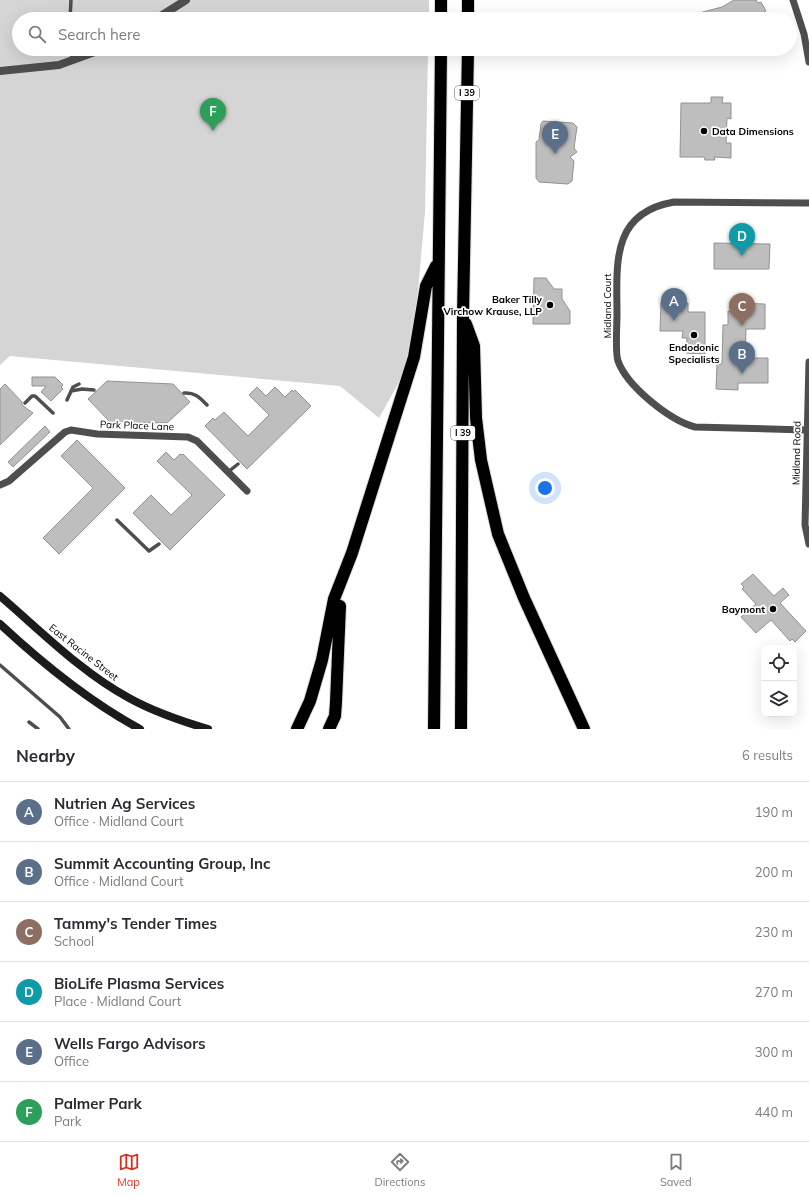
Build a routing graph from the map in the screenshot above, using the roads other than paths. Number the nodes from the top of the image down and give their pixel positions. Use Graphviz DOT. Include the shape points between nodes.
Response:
graph roads {
  1 [pos="71,0"];
  2 [pos="186,0"];
  3 [pos="441,0"];
  4 [pos="468,0"];
  5 [pos="793,0"];
  6 [pos="70,12"];
  7 [pos="167,12"];
  8 [pos="441,12"];
  9 [pos="468,12"];
  10 [pos="806,31"];
  11 [pos="72,56"];
  12 [pos="83,56"];
  13 [pos="440,56"];
  14 [pos="468,56"];
  15 [pos="72,60"];
  16 [pos="809,60"];
  17 [pos="0,71"];
  18 [pos="809,204"];
  19 [pos="437,263"];
  20 [pos="463,316"];
  21 [pos="809,362"];
  22 [pos="79,384"];
  23 [pos="94,390"];
  24 [pos="71,391"];
  25 [pos="184,393"];
  26 [pos="67,400"];
  27 [pos="25,403"];
  28 [pos="207,405"];
  29 [pos="53,413"];
  30 [pos="806,430"];
  31 [pos="238,464"];
  32 [pos="228,472"];
  33 [pos="0,485"];
  34 [pos="246,491"];
  35 [pos="117,520"];
  36 [pos="159,544"];
  37 [pos="809,544"];
  38 [pos="346,571"];
  39 [pos="0,596"];
  40 [pos="0,624"];
  41 [pos="542,638"];
  42 [pos="0,665"];
  43 [pos="29,722"];
  44 [pos="38,729"];
  45 [pos="69,729"];
  46 [pos="140,729"];
  47 [pos="208,729"];
  48 [pos="297,729"];
  49 [pos="329,729"];
  50 [pos="434,729"];
  51 [pos="461,729"];
  52 [pos="584,729"];
  53 [pos="593,729"];
  1 -- 6 [label="lane"];
  2 -- 7 [label="street"];
  3 -- 8 [label="highway"];
  4 -- 9 [label="highway"];
  5 -- 10 [label="street"];
  10 -- 16 [label="street"];
  11 -- 15 [label="lane"];
  12 -- 15 [label="street"];
  13 -- 19 [label="highway"];
  14 -- 20 [label="highway, I 39"];
  15 -- 17 [label="street" via="59,65"];
  18 -- 30 [label="street, Midland Court" via="662,204 639,217 623,235 617,260 617,360 634,385 650,400 680,422 695,426"];
  19 -- 38 [label="highway" via="426,286 414,357"];
  19 -- 50 [label="highway"];
  20 -- 41 [label="highway" via="474,346 476,418 488,497 498,534"];
  20 -- 51 [label="highway, I 39"];
  21 -- 30 [label="street, Midland Road"];
  22 -- 24 [label="lane"];
  23 -- 24 [label="lane"];
  24 -- 26 [label="lane"];
  25 -- 28 [label="lane" via="198,396"];
  27 -- 29 [label="lane" via="35,396"];
  30 -- 37 [label="street, Midland Road" via="804,525"];
  31 -- 32 [label="lane"];
  32 -- 33 [label="street, Park Place Lane" via="197,441 188,437 103,434 71,430 65,432 9,481"];
  32 -- 34 [label="street, Park Place Lane"];
  35 -- 36 [label="lane" via="149,551"];
  38 -- 48 [label="highway" via="334,599 322,660 310,701"];
  38 -- 49 [label="highway" via="338,617 335,716"];
  39 -- 47 [label="main road, East Racine Street" via="61,649 128,698 162,714"];
  40 -- 46 [label="main road" via="75,689 118,718"];
  41 -- 52 [label="highway"];
  41 -- 53 [label="highway" via="560,665"];
  42 -- 45 [label="lane"];
  43 -- 44 [label="lane"];
}
